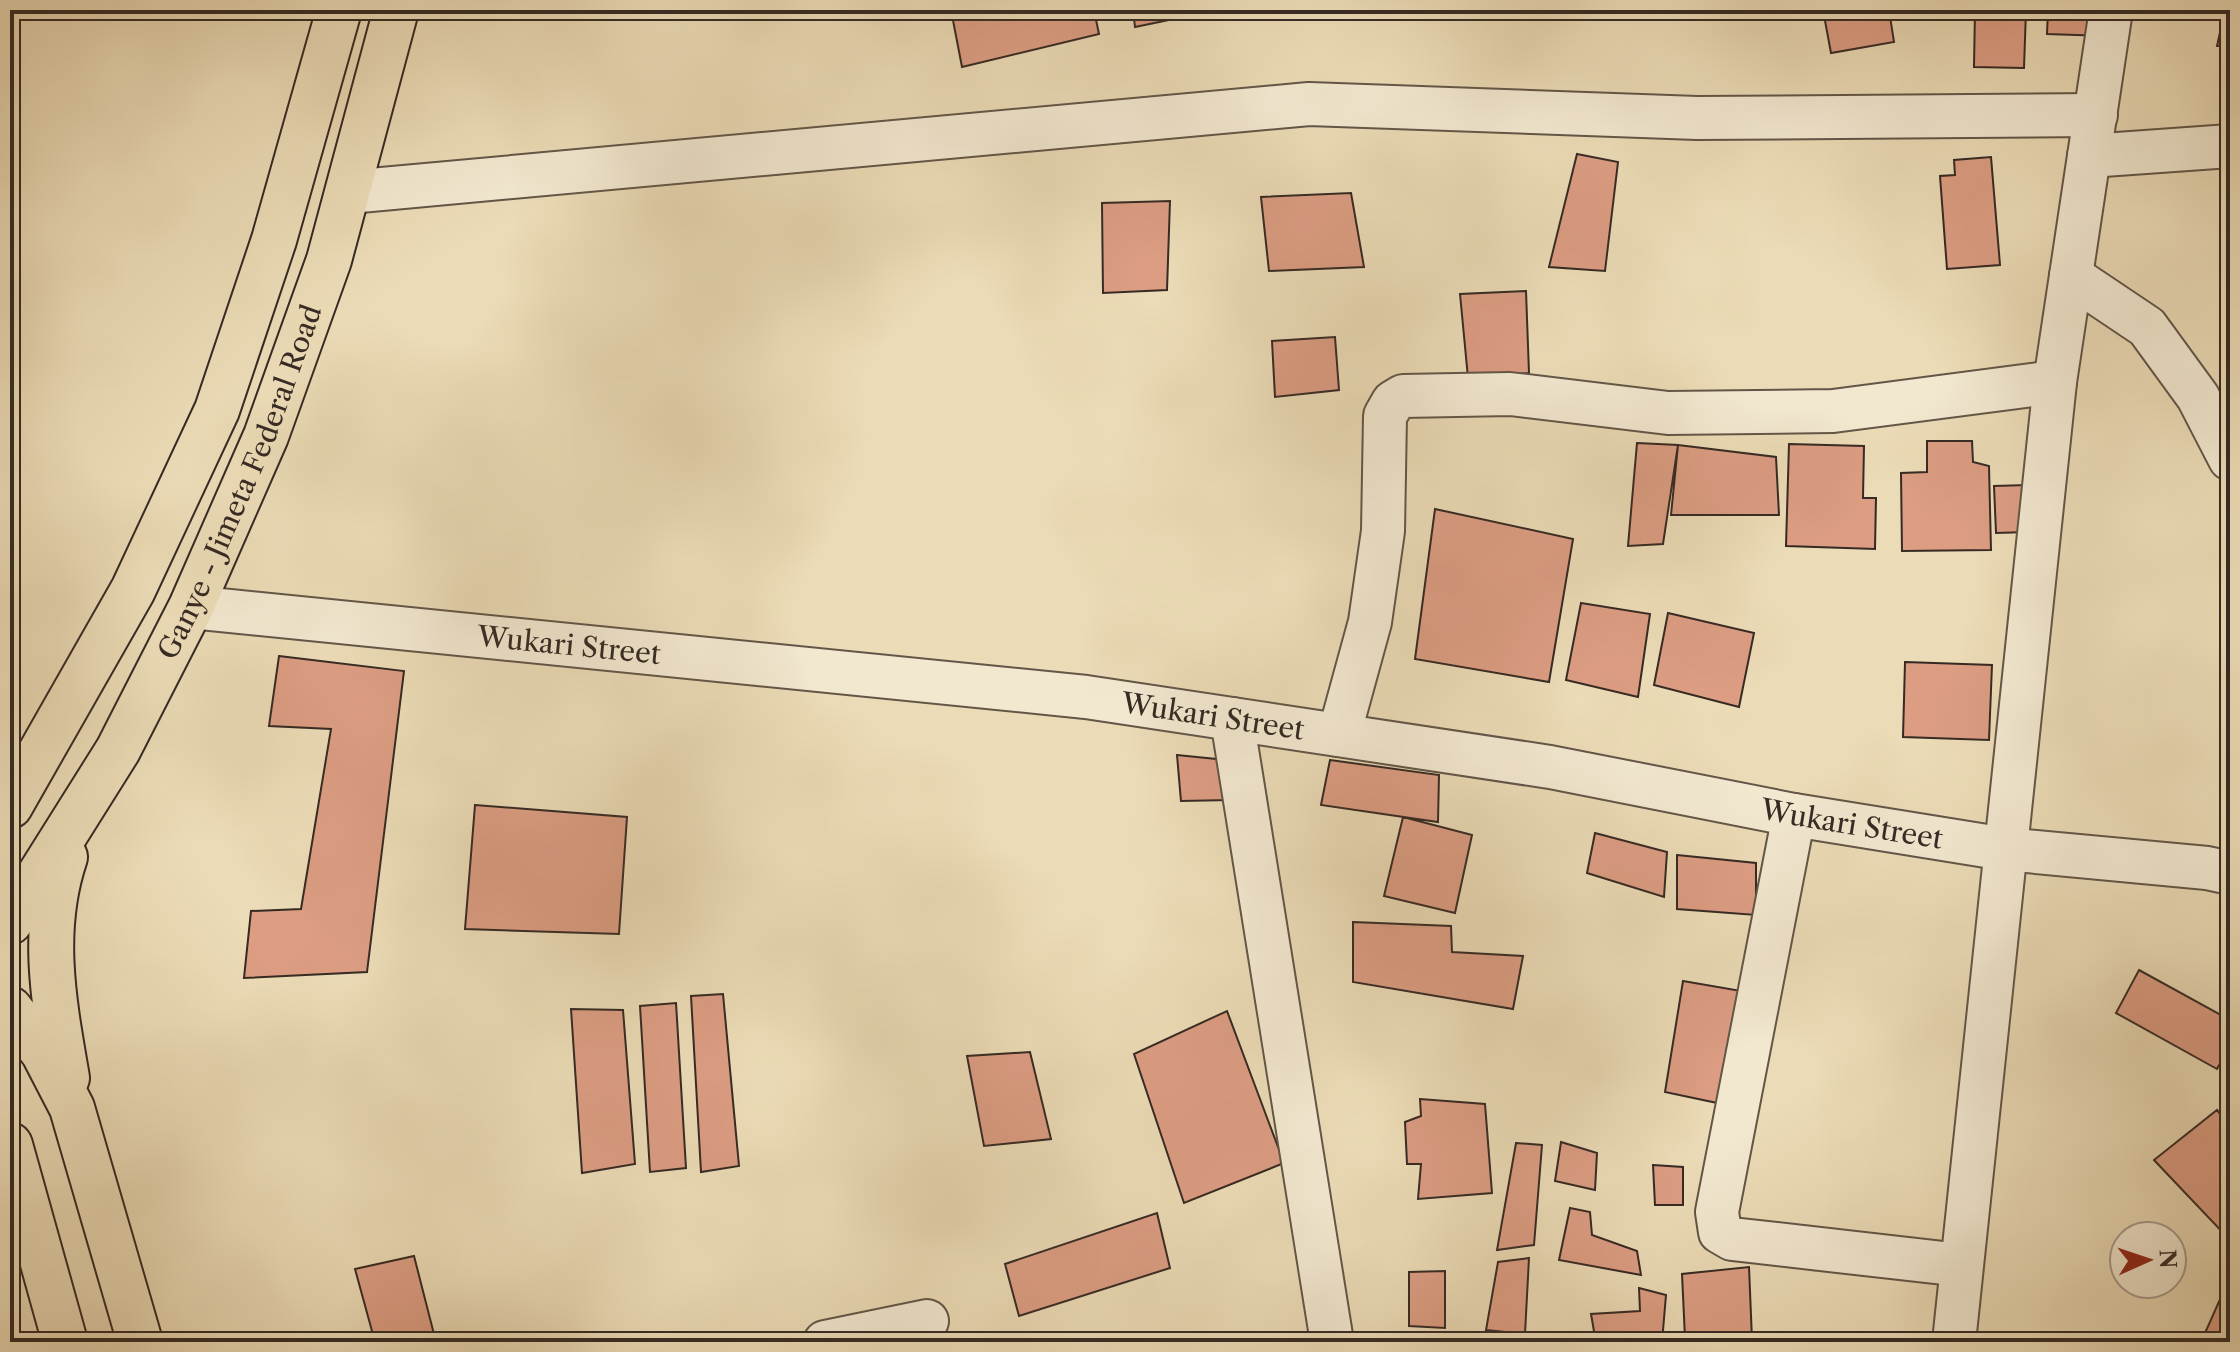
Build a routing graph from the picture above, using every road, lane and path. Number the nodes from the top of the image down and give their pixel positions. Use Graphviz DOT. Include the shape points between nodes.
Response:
graph roads {
  1 [pos="339,10"];
  2 [pos="396,10"];
  3 [pos="2111,10"];
  4 [pos="2096,115"];
  5 [pos="2230,146"];
  6 [pos="2089,156"];
  7 [pos="349,192"];
  8 [pos="2071,276"];
  9 [pos="2055,382"];
  10 [pos="2230,459"];
  11 [pos="191,607"];
  12 [pos="1232,719"];
  13 [pos="1339,735"];
  14 [pos="10,806"];
  15 [pos="80,813"];
  16 [pos="1794,815"];
  17 [pos="2005,849"];
  18 [pos="2230,873"];
  19 [pos="10,922"];
  20 [pos="10,1009"];
  21 [pos="72,1108"];
  22 [pos="10,1145"];
  23 [pos="10,1224"];
  24 [pos="1961,1265"];
  25 [pos="51,1291"];
  26 [pos="927,1321"];
  27 [pos="65,1342"];
  28 [pos="140,1342"];
  29 [pos="825,1342"];
  30 [pos="1332,1342"];
  31 [pos="1954,1342"];
  1 -- 14 [label="main road, Ganye - Jimeta Federal Road" via="274,240 217,410 133,590"];
  2 -- 7 [label="main road, Ganye - Jimeta Federal Road"];
  3 -- 4 [label="street"];
  4 -- 6 [label="street"];
  4 -- 7 [label="street" via="1697,118 1309,104"];
  5 -- 6 [label="street"];
  6 -- 8 [label="street"];
  7 -- 11 [label="main road, Ganye - Jimeta Federal Road" via="266,436"];
  8 -- 9 [label="street"];
  8 -- 10 [label="street" via="2147,327 2198,397"];
  9 -- 13 [label="street" via="1833,411 1668,413 1510,394 1403,396 1385,416 1383,531 1370,622"];
  9 -- 17 [label="street"];
  11 -- 12 [label="street, Wukari Street" via="1086,697"];
  11 -- 15 [label="main road, Ganye - Jimeta Federal Road"];
  12 -- 13 [label="street, Wukari Street"];
  12 -- 30 [label="street"];
  13 -- 16 [label="street, Wukari Street" via="1550,767"];
  15 -- 19 [label="main road, Ganye - Jimeta Federal Road"];
  15 -- 21 [label="main road" via="58,878 49,953"];
  16 -- 17 [label="street, Wukari Street"];
  16 -- 24 [label="street" via="1717,1212 1720,1232 1732,1239"];
  17 -- 18 [label="street, Wukari Street"];
  17 -- 24 [label="street"];
  20 -- 21 [label="main road" via="43,1052"];
  21 -- 28 [label="main road"];
  22 -- 25 [label="main road"];
  23 -- 25 [label="main road"];
  24 -- 31 [label="street"];
  25 -- 27 [label="main road"];
  26 -- 29 [label="street"];
}
